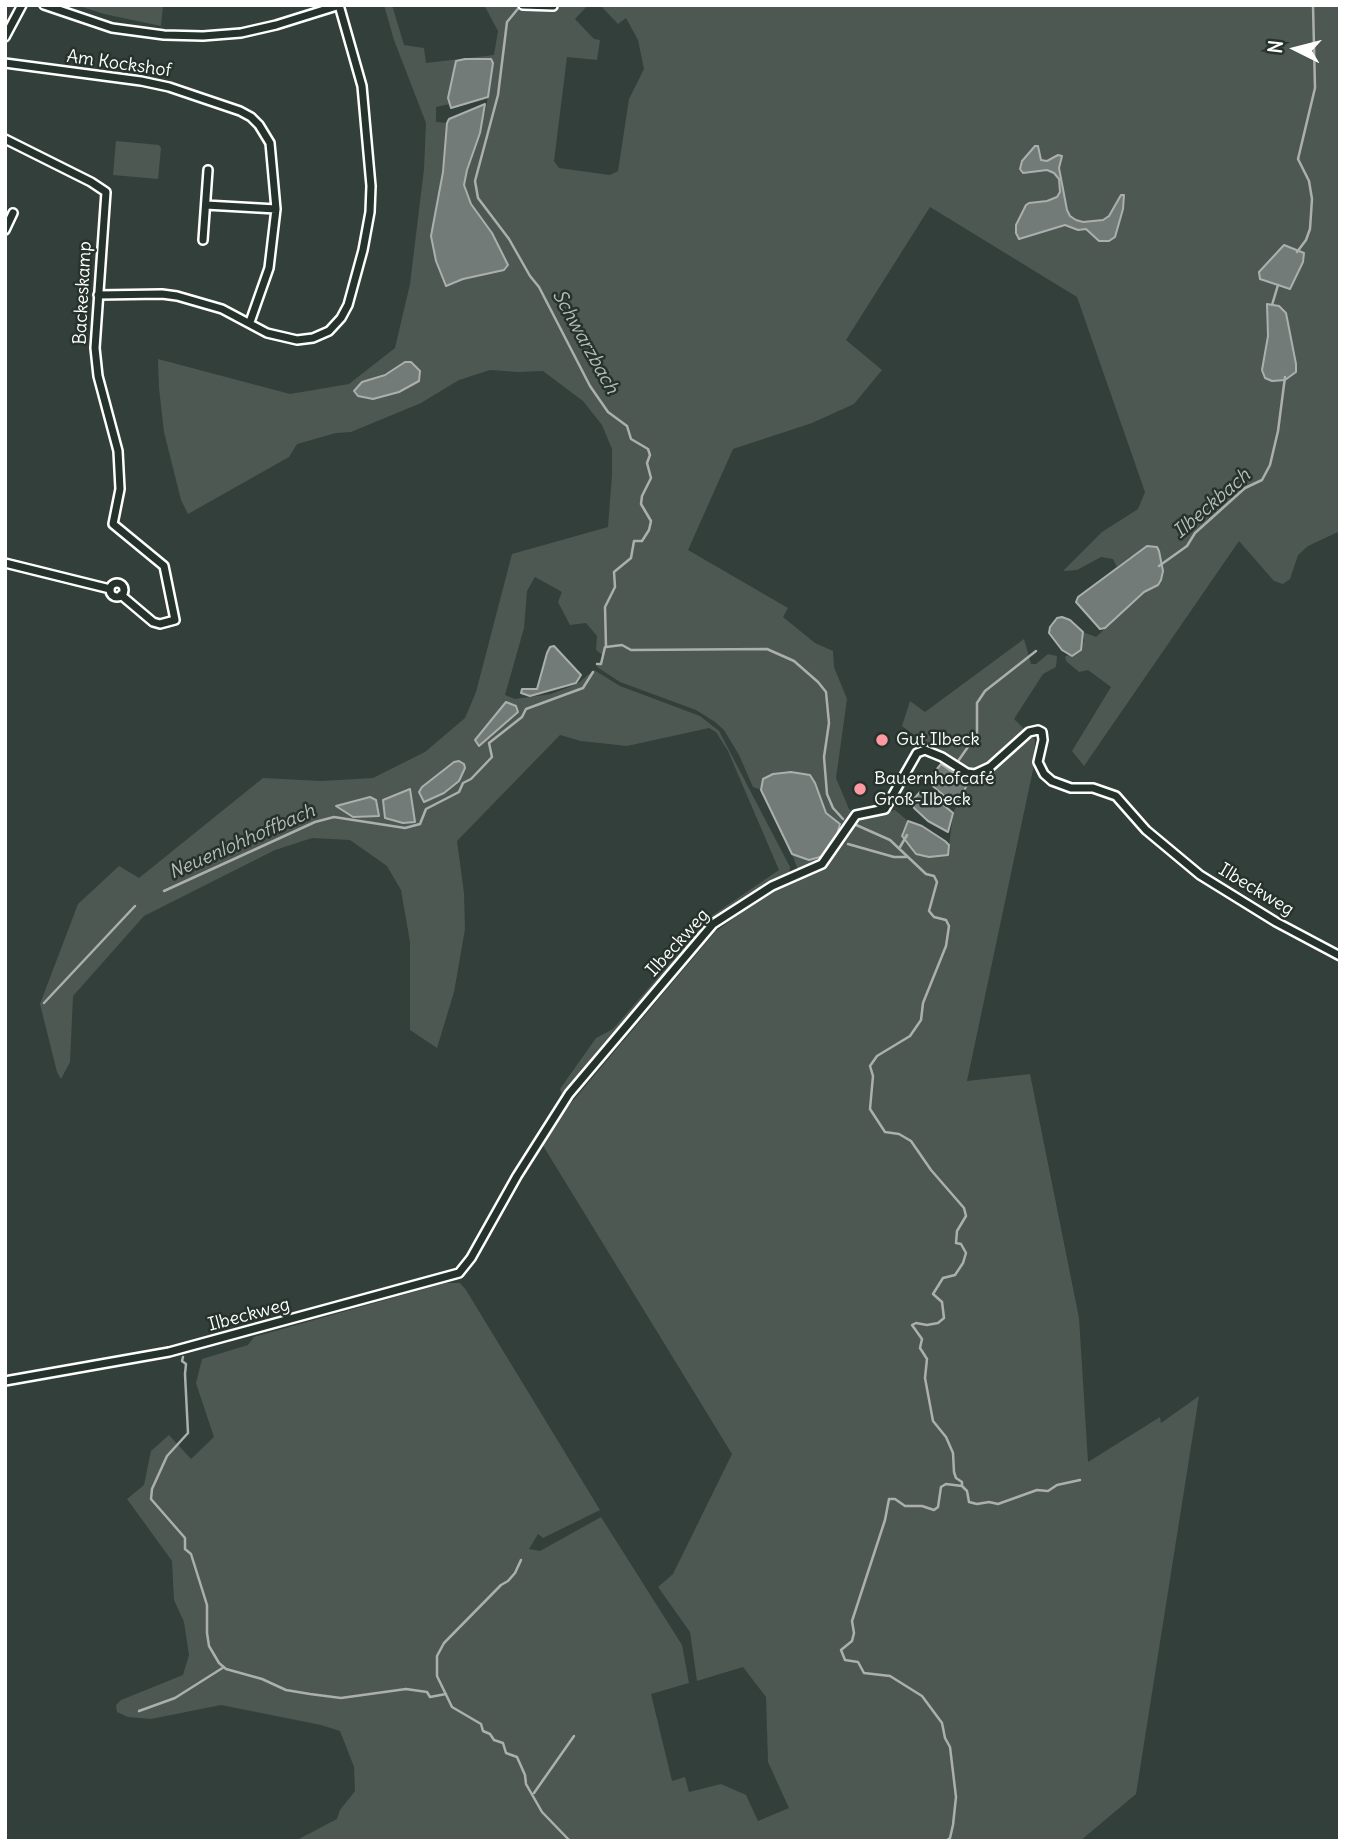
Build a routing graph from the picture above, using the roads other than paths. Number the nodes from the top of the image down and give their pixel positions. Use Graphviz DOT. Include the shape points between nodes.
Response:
graph roads {
  1 [pos="22,5"];
  2 [pos="44,5"];
  3 [pos="340,5"];
  4 [pos="525,6"];
  5 [pos="552,6"];
  6 [pos="5,37"];
  7 [pos="5,63"];
  8 [pos="5,139"];
  9 [pos="208,170"];
  10 [pos="206,205"];
  11 [pos="276,209"];
  12 [pos="13,213"];
  13 [pos="5,230"];
  14 [pos="203,240"];
  15 [pos="98,295"];
  16 [pos="250,322"];
  17 [pos="5,563"];
  18 [pos="1340,956"];
  19 [pos="5,1381"];
  1 -- 6 [label="street"];
  2 -- 3 [label="street" via="112,28 203,36 276,25"];
  3 -- 16 [label="street" via="362,86 371,186 363,250 350,296 330,331 313,338 283,338"];
  4 -- 5 [label="street"];
  7 -- 11 [label="street, Am Kockshof" via="141,80 240,111 259,125 270,144"];
  8 -- 15 [label="street, Backeskamp" via="106,192"];
  9 -- 10 [label="street"];
  10 -- 11 [label="street"];
  10 -- 14 [label="street"];
  11 -- 16 [label="street, Am Kockshof" via="269,268"];
  12 -- 13 [label="street"];
  15 -- 16 [label="street" via="177,296"];
  15 -- 17 [label="street, Backeskamp" via="98,376 118,451 118,507 113,524 164,566 174,620 152,622 121,595 120,584 110,589"];
  18 -- 19 [label="street, Ilbeckweg" via="1200,875 1146,830 1116,796 1052,781 1038,762 1044,740 1038,730 1029,732 990,767 975,774 925,750 917,753 885,809 856,815 822,864 772,886 713,924 569,1094 459,1273 169,1352"];
}
